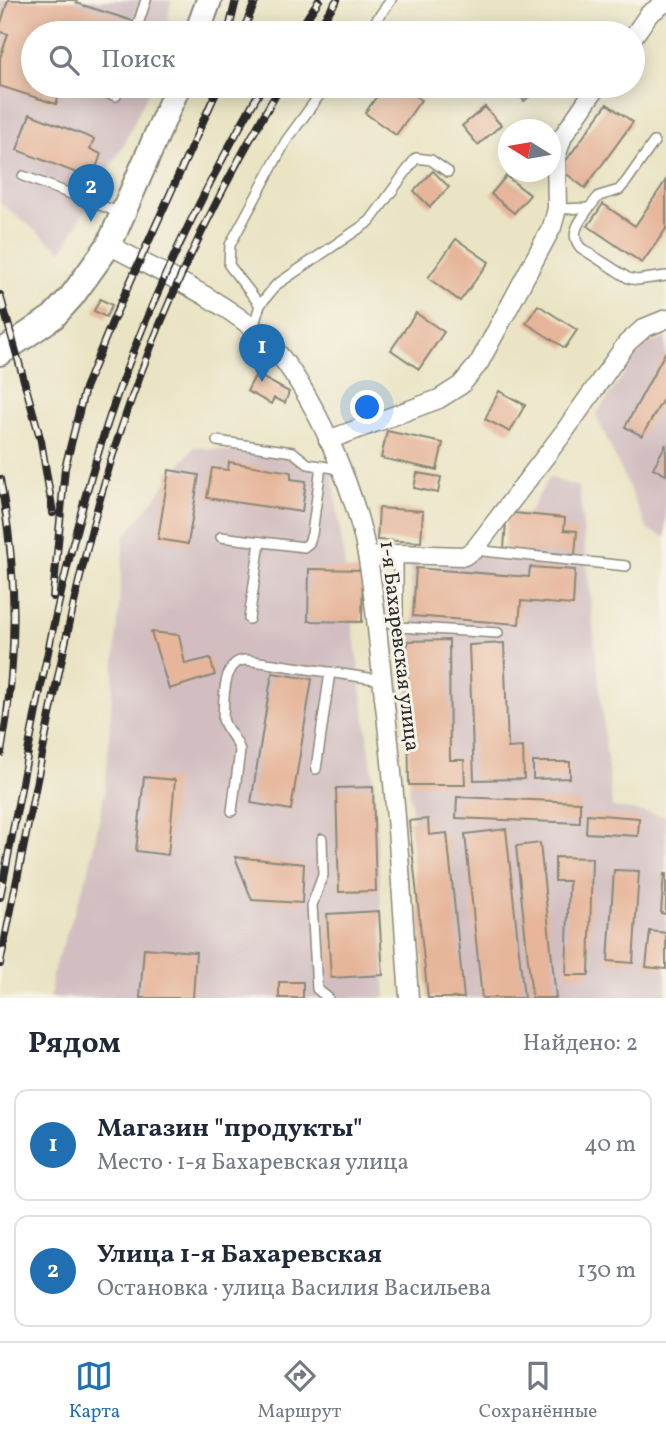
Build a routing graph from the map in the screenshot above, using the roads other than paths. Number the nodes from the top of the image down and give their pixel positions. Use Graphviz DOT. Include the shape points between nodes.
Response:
graph roads {
  1 [pos="146,0"];
  2 [pos="209,0"];
  3 [pos="391,0"];
  4 [pos="666,2"];
  5 [pos="139,21"];
  6 [pos="201,21"];
  7 [pos="376,21"];
  8 [pos="644,21"];
  9 [pos="173,98"];
  10 [pos="317,98"];
  11 [pos="589,98"];
  12 [pos="654,142"];
  13 [pos="448,172"];
  14 [pos="23,176"];
  15 [pos="589,208"];
  16 [pos="558,209"];
  17 [pos="123,214"];
  18 [pos="108,245"];
  19 [pos="666,276"];
  20 [pos="260,305"];
  21 [pos="666,318"];
  22 [pos="253,328"];
  23 [pos="0,353"];
  24 [pos="328,440"];
  25 [pos="217,441"];
  26 [pos="321,466"];
  27 [pos="340,469"];
  28 [pos="221,537"];
  29 [pos="260,542"];
  30 [pos="474,550"];
  31 [pos="398,554"];
  32 [pos="368,558"];
  33 [pos="626,566"];
  34 [pos="375,614"];
  35 [pos="249,619"];
  36 [pos="398,627"];
  37 [pos="498,633"];
  38 [pos="330,672"];
  39 [pos="382,680"];
  40 [pos="316,769"];
  41 [pos="232,811"];
  42 [pos="322,839"];
  43 [pos="328,998"];
  44 [pos="409,998"];
  1 -- 5 [label="lane"];
  2 -- 6 [label="main road"];
  3 -- 7 [label="lane"];
  4 -- 8 [label="street"];
  9 -- 17 [label="main road"];
  10 -- 20 [label="lane" via="286,141 230,245 229,265"];
  11 -- 16 [label="street" via="559,146"];
  12 -- 15 [label="lane" via="619,190 599,196"];
  13 -- 20 [label="lane" via="431,160 416,158 370,221 276,285"];
  14 -- 17 [label="lane"];
  15 -- 16 [label="lane"];
  15 -- 19 [label="lane" via="574,235 581,248 628,278"];
  16 -- 24 [label="street" via="478,363 461,385 439,399"];
  17 -- 18 [label="main road"];
  18 -- 22 [label="street, 1-я Бахаревская улица" via="191,288"];
  18 -- 23 [label="main road" via="52,317"];
  20 -- 22 [label="lane"];
  21 -- 30 [label="street" via="627,343"];
  22 -- 24 [label="street, 1-я Бахаревская улица" via="300,384"];
  24 -- 27 [label="street, 1-я Бахаревская улица"];
  25 -- 26 [label="lane" via="293,452 308,464"];
  26 -- 27 [label="lane"];
  26 -- 29 [label="lane" via="309,543 297,548"];
  27 -- 32 [label="street, 1-я Бахаревская улица"];
  28 -- 29 [label="lane"];
  29 -- 35 [label="lane"];
  30 -- 31 [label="street" via="464,556"];
  30 -- 33 [label="lane"];
  31 -- 32 [label="street"];
  31 -- 36 [label="lane"];
  32 -- 34 [label="street, 1-я Бахаревская улица"];
  34 -- 36 [label="lane"];
  34 -- 39 [label="street, 1-я Бахаревская улица"];
  36 -- 37 [label="lane"];
  38 -- 39 [label="lane"];
  38 -- 40 [label="lane"];
  38 -- 41 [label="lane" via="246,660 232,664 223,719 240,751"];
  39 -- 44 [label="street, 1-я Бахаревская улица"];
  42 -- 43 [label="lane" via="323,875 312,914 317,989"];
}
